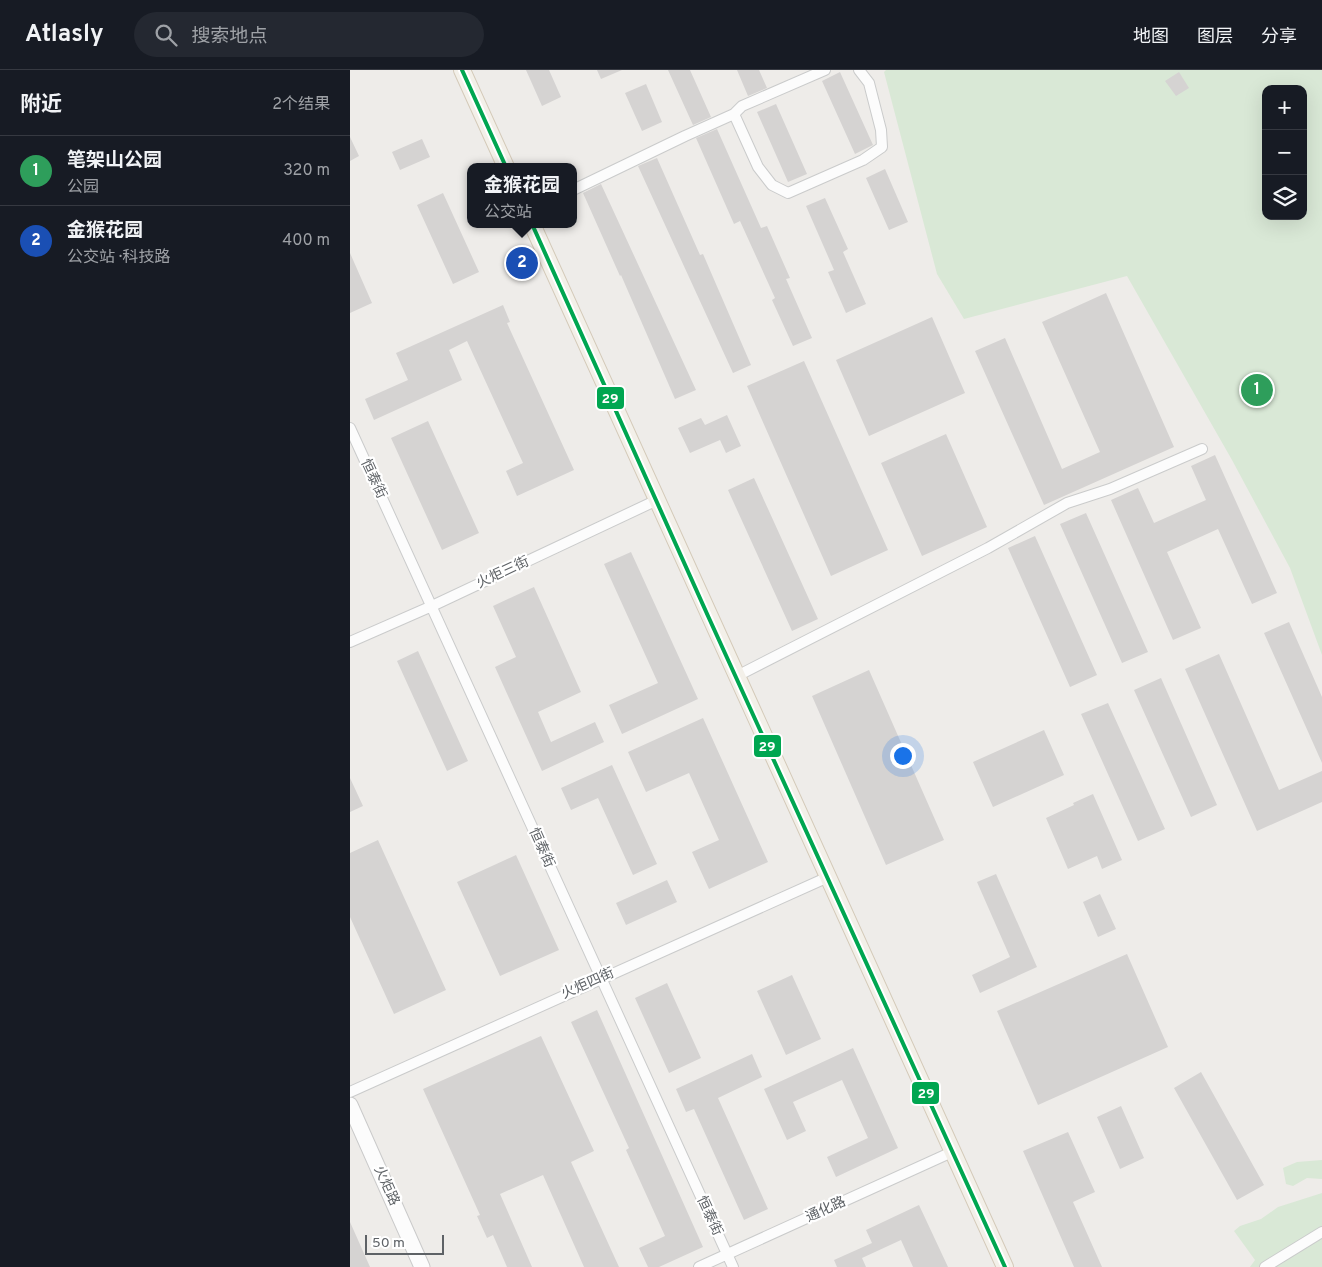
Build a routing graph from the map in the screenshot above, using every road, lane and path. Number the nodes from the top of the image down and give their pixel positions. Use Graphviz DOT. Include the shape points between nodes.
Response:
graph roads {
  1 [pos="462,70"];
  2 [pos="825,70"];
  3 [pos="859,70"];
  4 [pos="734,114"];
  5 [pos="504,163"];
  6 [pos="577,188"];
  7 [pos="534,228"];
  8 [pos="350,428"];
  9 [pos="1202,449"];
  10 [pos="655,501"];
  11 [pos="432,606"];
  12 [pos="350,642"];
  13 [pos="735,677"];
  14 [pos="826,878"];
  15 [pos="600,978"];
  16 [pos="350,1092"];
  17 [pos="350,1105"];
  18 [pos="952,1152"];
  19 [pos="1322,1232"];
  20 [pos="727,1254"];
  21 [pos="422,1267"];
  22 [pos="699,1267"];
  23 [pos="733,1267"];
  24 [pos="1005,1267"];
  25 [pos="1265,1267"];
  1 -- 5 [label="main road"];
  2 -- 4 [label="street" via="742,106"];
  3 -- 4 [label="street" via="869,83 882,147 863,160 788,193 772,184 758,167"];
  4 -- 6 [label="street"];
  7 -- 10 [label="main road"];
  8 -- 11 [label="street, 恒泰街"];
  9 -- 13 [label="street" via="1110,489 1067,503 988,548"];
  10 -- 11 [label="street, 火炬三街"];
  10 -- 13 [label="main road"];
  11 -- 12 [label="street, 火炬三街"];
  11 -- 15 [label="street, 恒泰街"];
  13 -- 14 [label="main road"];
  14 -- 15 [label="street, 火炬四街"];
  14 -- 18 [label="main road"];
  15 -- 16 [label="street, 火炬四街"];
  15 -- 20 [label="street, 恒泰街"];
  17 -- 21 [label="main road, 火炬路"];
  18 -- 20 [label="street, 通化路"];
  18 -- 24 [label="main road"];
  19 -- 25 [label="street"];
  20 -- 22 [label="street, 通化路"];
  20 -- 23 [label="street, 恒泰街"];
}
